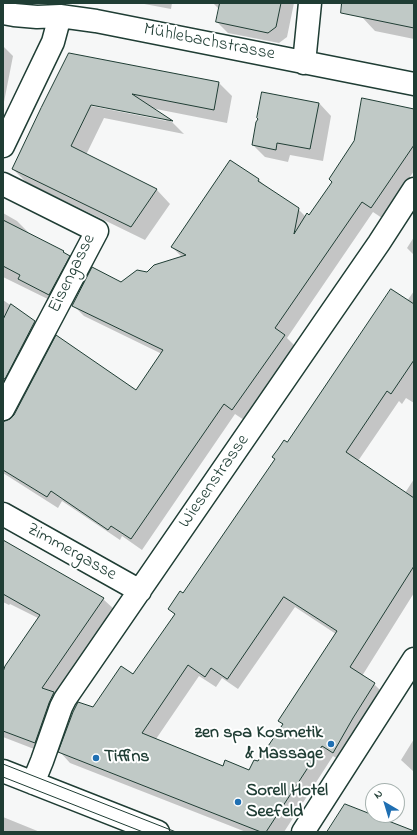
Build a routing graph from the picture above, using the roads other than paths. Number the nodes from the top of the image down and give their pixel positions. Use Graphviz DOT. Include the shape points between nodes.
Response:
graph roads {
  1 [pos="310,3"];
  2 [pos="3,13"];
  3 [pos="60,16"];
  4 [pos="304,62"];
  5 [pos="414,84"];
  6 [pos="3,146"];
  7 [pos="3,184"];
  8 [pos="414,189"];
  9 [pos="3,409"];
  10 [pos="3,514"];
  11 [pos="140,591"];
  12 [pos="414,659"];
  13 [pos="3,771"];
  14 [pos="33,783"];
  15 [pos="158,832"];
  16 [pos="303,832"];
  1 -- 4 [label="street"];
  2 -- 3 [label="street, Mühlebachstrasse" via="37,17"];
  3 -- 4 [label="street, Mühlebachstrasse"];
  3 -- 6 [label="street" via="53,42"];
  4 -- 5 [label="street, Mühlebachstrasse"];
  7 -- 9 [label="street, Eisengasse" via="97,231"];
  8 -- 11 [label="street, Wiesenstrasse"];
  10 -- 11 [label="street, Zimmergasse"];
  11 -- 14 [label="street, Wiesenstrasse" via="61,707"];
  12 -- 16 [label="street"];
  13 -- 14 [label="street"];
  14 -- 15 [label="street"];
}
